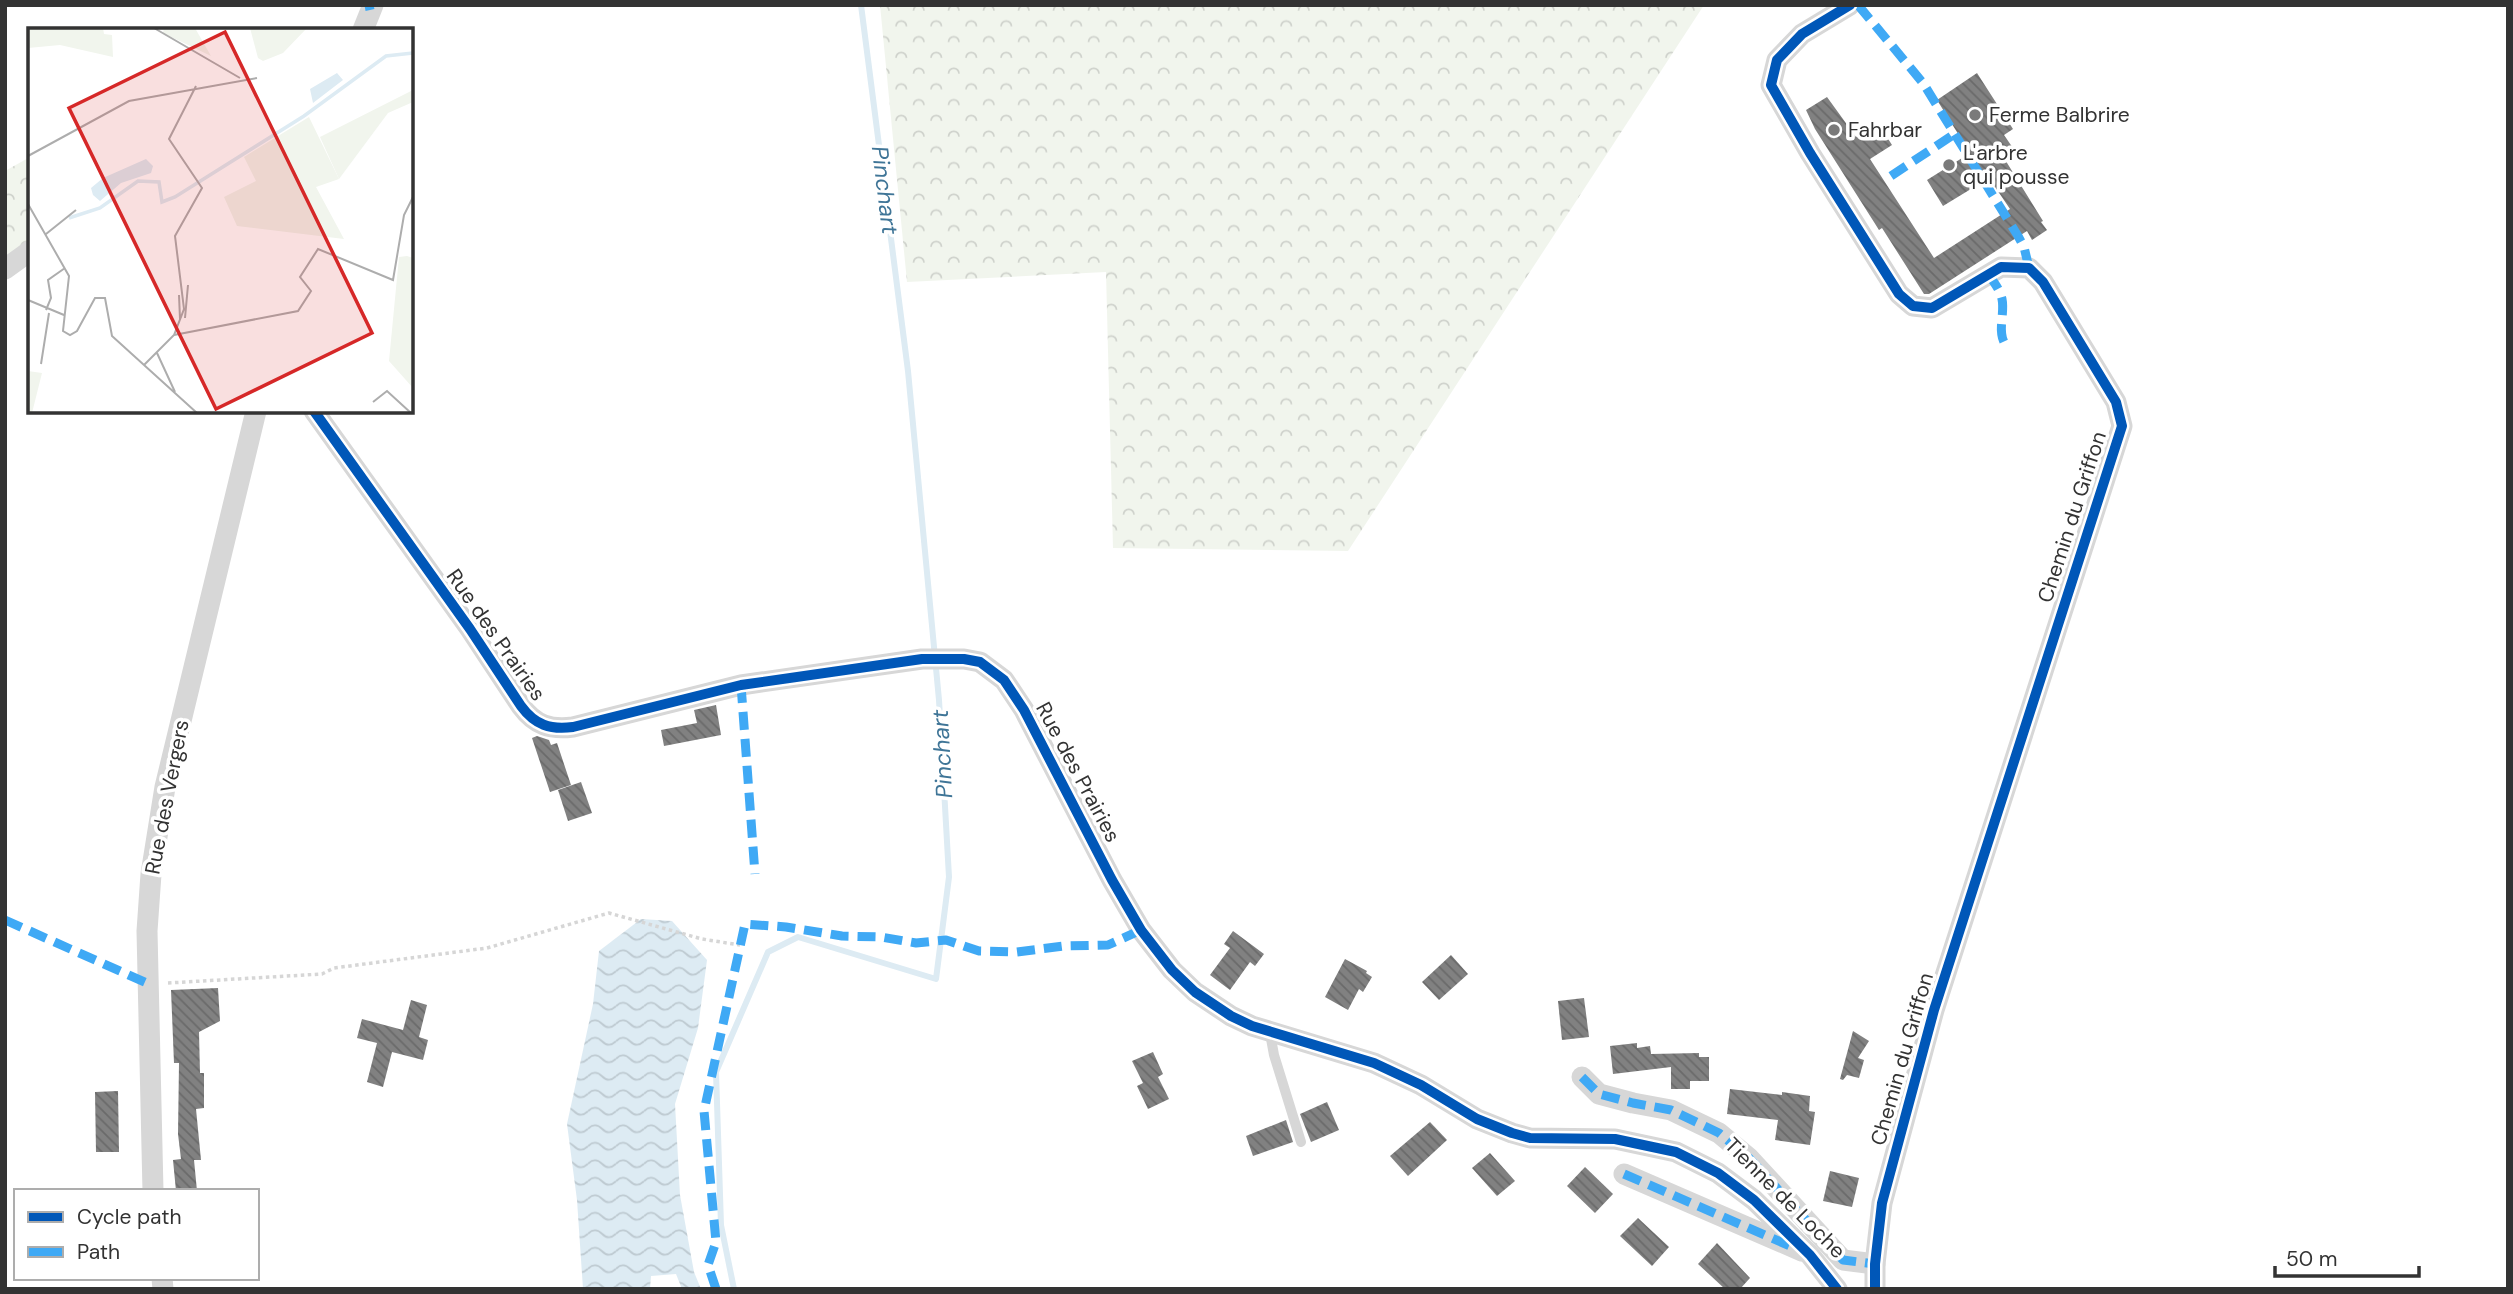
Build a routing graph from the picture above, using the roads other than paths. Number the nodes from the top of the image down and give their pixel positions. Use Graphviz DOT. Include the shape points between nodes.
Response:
graph roads {
  1 [pos="1850,5"];
  2 [pos="28,252"];
  3 [pos="5,269"];
  4 [pos="256,413"];
  5 [pos="315,413"];
  6 [pos="1270,1032"];
  7 [pos="1582,1077"];
  8 [pos="1301,1142"];
  9 [pos="1624,1174"];
  10 [pos="153,1189"];
  11 [pos="1810,1255"];
  12 [pos="1875,1264"];
  13 [pos="1837,1289"];
  14 [pos="1875,1289"];
  1 -- 12 [label="street, Chemin du Griffon" via="1802,34 1777,60 1771,85 1899,294 1913,306 1932,308 2001,267 2029,268 2043,282 2116,402 2122,426 1934,1010 1882,1203"];
  2 -- 3 [label="street"];
  4 -- 10 [label="street, Rue des Vergers" via="156,832 148,931"];
  5 -- 6 [label="street, Rue des Prairies" via="529,717 551,728 573,727 741,685 932,659 964,659 997,674 1036,732 1141,930 1195,992 1231,1016"];
  6 -- 8 [label="lane"];
  6 -- 11 [label="street, Rue des Prairies" via="1374,1063 1512,1133 1530,1138 1615,1139 1676,1152 1744,1191"];
  7 -- 12 [label="street, Tienne de Loche" via="1599,1094 1671,1110 1719,1133 1749,1158 1843,1260"];
  9 -- 11 [label="street"];
  11 -- 13 [label="street, Rue des Prairies"];
  12 -- 14 [label="street, Chemin du Griffon"];
}
